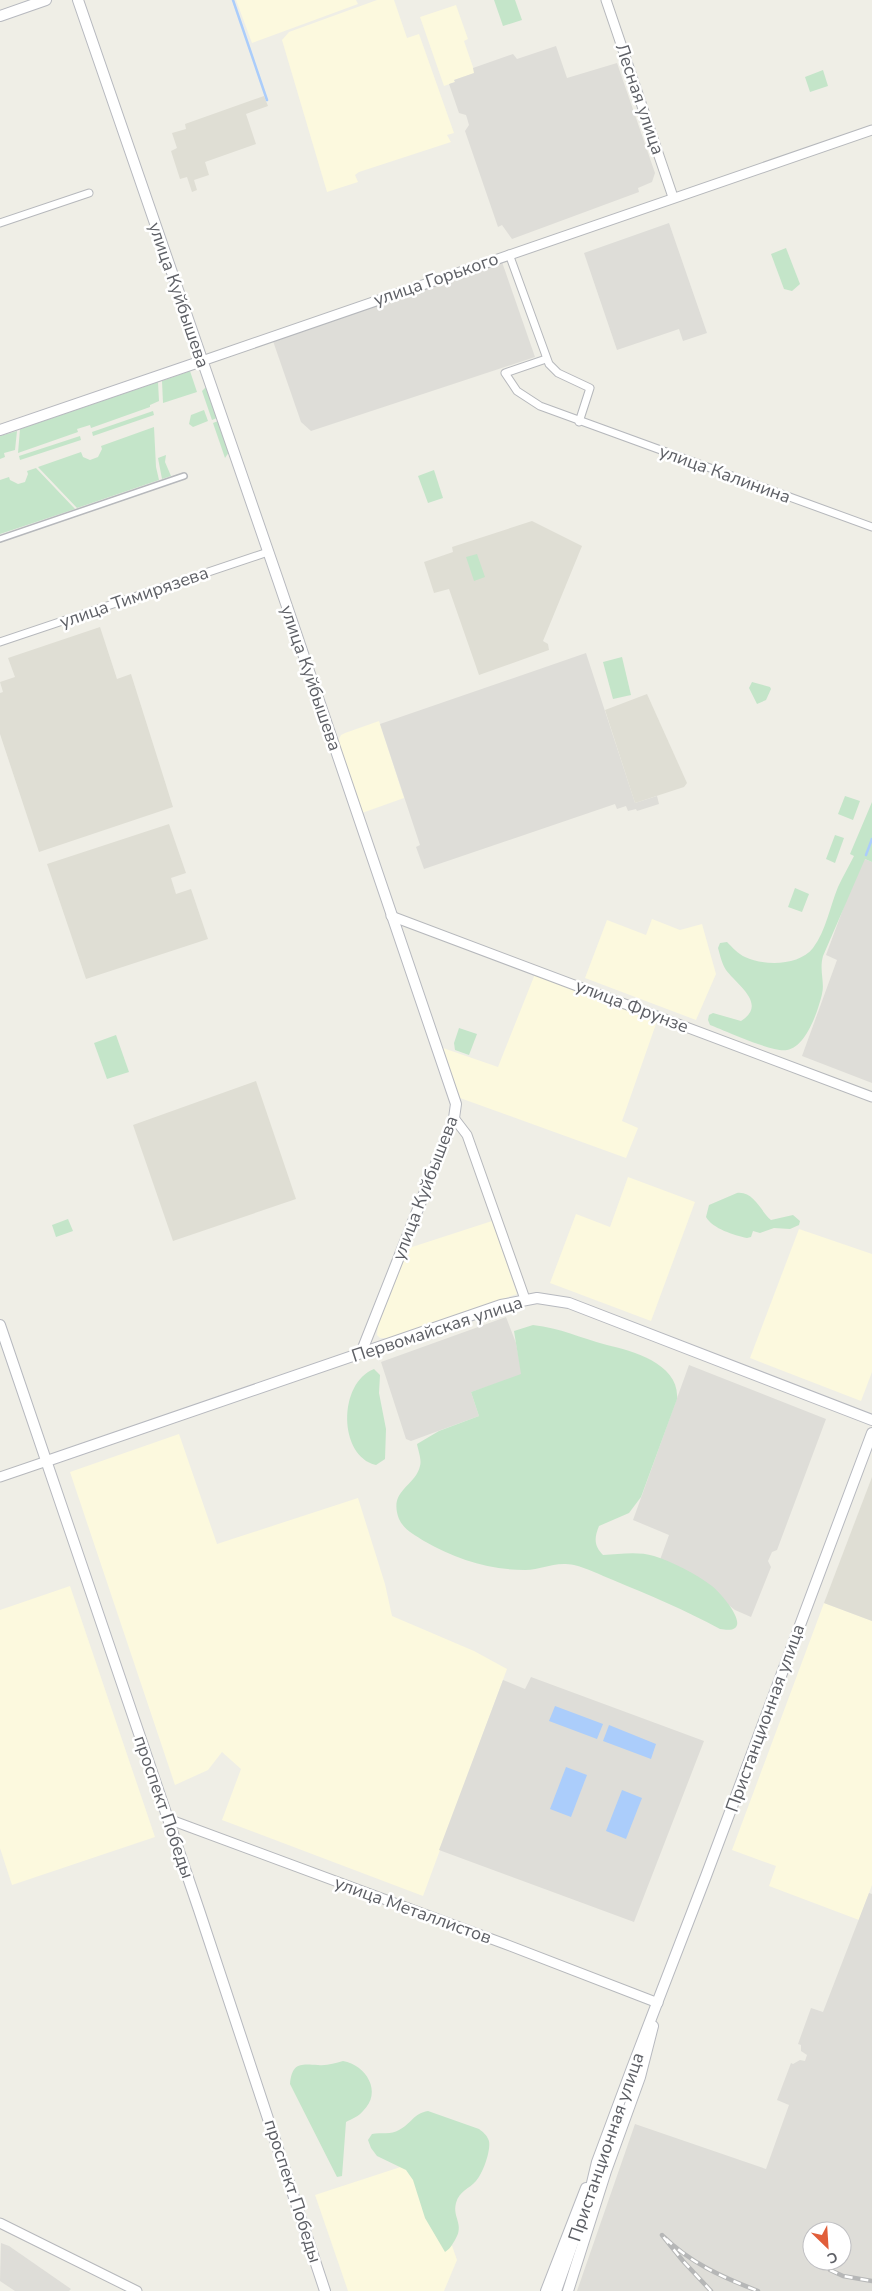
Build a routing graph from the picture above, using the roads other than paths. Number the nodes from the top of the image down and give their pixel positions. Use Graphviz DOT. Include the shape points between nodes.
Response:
graph roads {
  1 [pos="46,0"];
  2 [pos="78,0"];
  3 [pos="606,0"];
  4 [pos="0,16"];
  5 [pos="872,130"];
  6 [pos="89,193"];
  7 [pos="673,197"];
  8 [pos="0,223"];
  9 [pos="509,254"];
  10 [pos="546,359"];
  11 [pos="202,360"];
  12 [pos="579,422"];
  13 [pos="0,430"];
  14 [pos="184,476"];
  15 [pos="872,527"];
  16 [pos="0,539"];
  17 [pos="268,552"];
  18 [pos="0,642"];
  19 [pos="391,916"];
  20 [pos="872,1097"];
  21 [pos="454,1118"];
  22 [pos="525,1299"];
  23 [pos="0,1324"];
  24 [pos="361,1353"];
  25 [pos="872,1420"];
  26 [pos="872,1433"];
  27 [pos="47,1461"];
  28 [pos="0,1477"];
  29 [pos="168,1819"];
  30 [pos="658,2003"];
  31 [pos="598,2162"];
  32 [pos="0,2223"];
  33 [pos="137,2291"];
  34 [pos="326,2291"];
  35 [pos="546,2291"];
  36 [pos="556,2291"];
  37 [pos="568,2291"];
  1 -- 4 [label="main road"];
  2 -- 11 [label="main road, улица Куйбышева"];
  3 -- 7 [label="street, Лесная улица"];
  5 -- 7 [label="street, улица Горького"];
  6 -- 8 [label="street"];
  7 -- 9 [label="street, улица Горького"];
  9 -- 10 [label="street"];
  9 -- 11 [label="street, улица Горького"];
  10 -- 12 [label="street" via="558,373 590,388"];
  10 -- 12 [label="street, улица Калинина" via="506,372 517,391 531,402"];
  11 -- 13 [label="main road, улица Горького"];
  11 -- 17 [label="main road, улица Куйбышева"];
  12 -- 15 [label="street, улица Калинина"];
  14 -- 16 [label="street"];
  17 -- 18 [label="street, улица Тимирязева"];
  17 -- 19 [label="main road, улица Куйбышева"];
  19 -- 20 [label="street, улица Фрунзе"];
  19 -- 21 [label="main road, улица Куйбышева" via="454,1097"];
  21 -- 22 [label="street" via="467,1135"];
  21 -- 24 [label="main road, улица Куйбышева"];
  22 -- 24 [label="main road, Первомайская улица"];
  22 -- 25 [label="main road, Первомайская улица" via="549,1298 569,1302"];
  23 -- 27 [label="main road, проспект Победы"];
  24 -- 27 [label="main road, Первомайская улица"];
  26 -- 30 [label="main road, Пристанционная улица"];
  27 -- 28 [label="street, Первомайская улица"];
  27 -- 29 [label="main road, проспект Победы"];
  29 -- 30 [label="street, улица Металлистов"];
  29 -- 34 [label="main road, проспект Победы"];
  30 -- 31 [label="main road, Пристанционная улица"];
  30 -- 37 [label="main road, Пристанционная улица" via="640,2077"];
  31 -- 35 [label="main road"];
  31 -- 36 [label="main road, Пристанционная улица"];
  32 -- 33 [label="street"];
}
